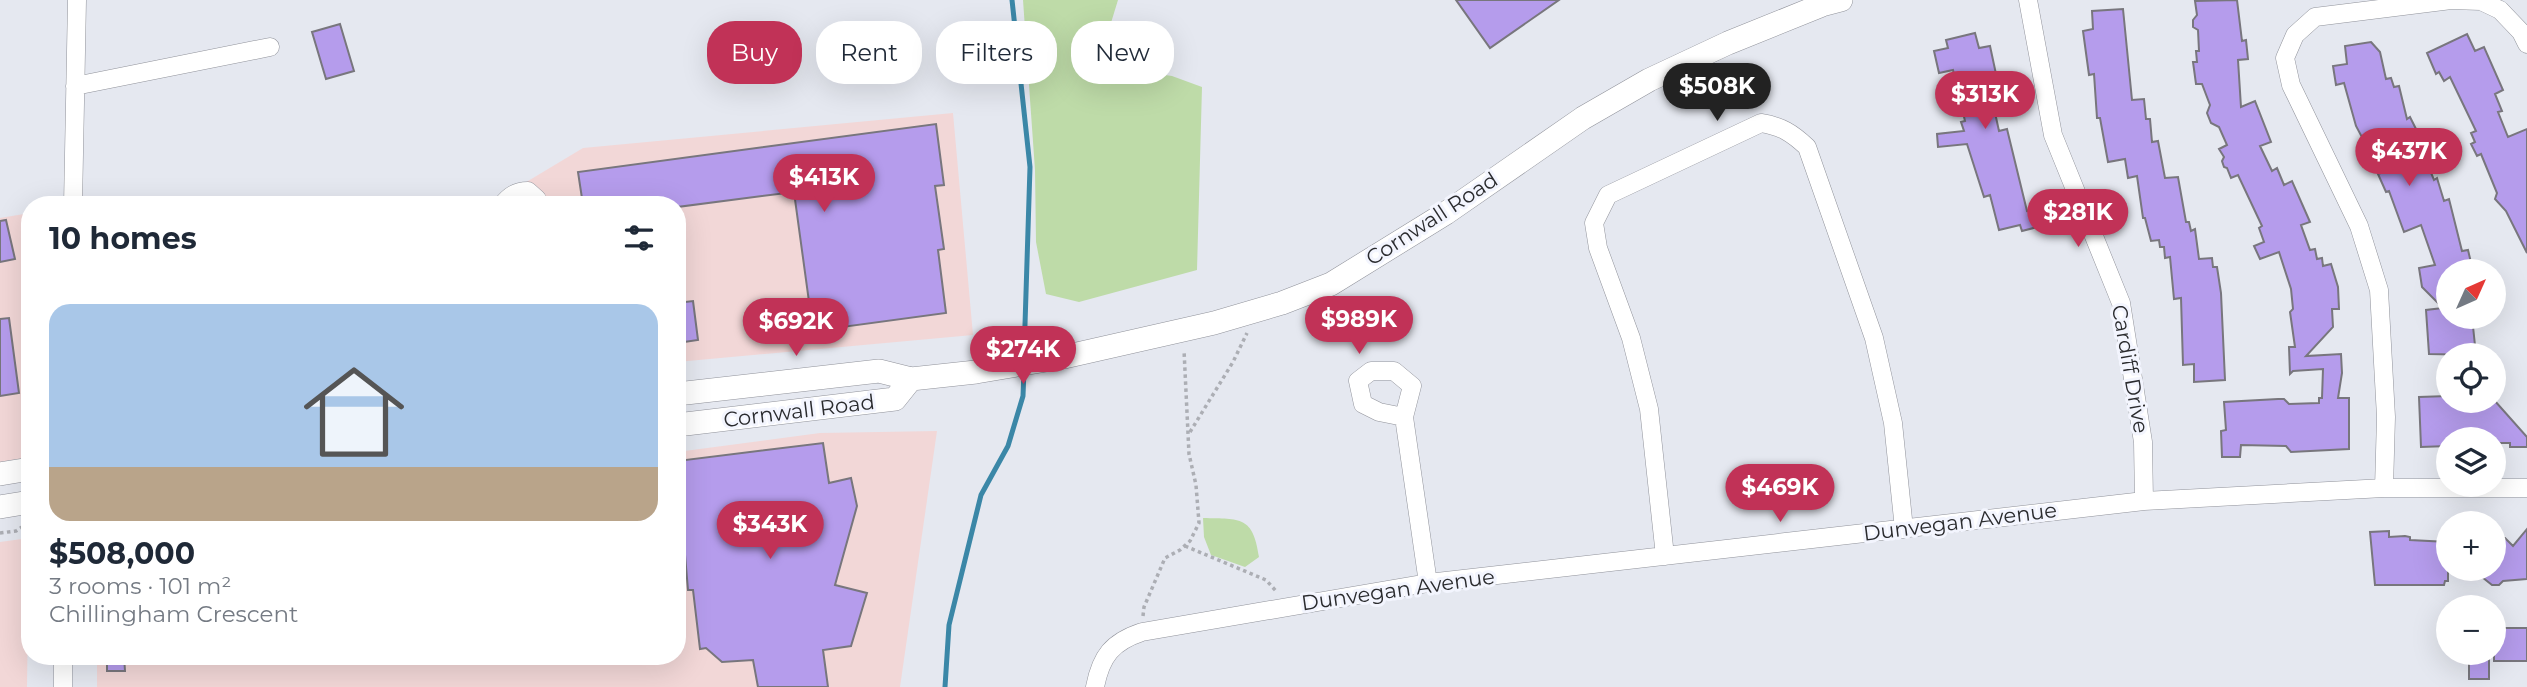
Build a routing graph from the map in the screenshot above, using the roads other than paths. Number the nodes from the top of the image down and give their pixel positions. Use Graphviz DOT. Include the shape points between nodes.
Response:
graph roads {
  1 [pos="77,0"];
  2 [pos="1841,0"];
  3 [pos="2028,0"];
  4 [pos="2527,44"];
  5 [pos="270,47"];
  6 [pos="75,86"];
  7 [pos="73,196"];
  8 [pos="509,196"];
  9 [pos="534,196"];
  10 [pos="911,379"];
  11 [pos="686,393"];
  12 [pos="1404,417"];
  13 [pos="686,424"];
  14 [pos="21,470"];
  15 [pos="0,474"];
  16 [pos="2384,488"];
  17 [pos="2527,488"];
  18 [pos="2144,501"];
  19 [pos="21,504"];
  20 [pos="0,507"];
  21 [pos="1904,529"];
  22 [pos="1665,556"];
  23 [pos="1428,583"];
  24 [pos="63,665"];
  25 [pos="63,687"];
  26 [pos="1095,687"];
  1 -- 6 [label="street"];
  2 -- 10 [label="main road, Cornwall Road" via="1728,43 1649,80 1583,118 1446,213 1331,284 1258,311 1064,357"];
  3 -- 18 [label="street, Cardiff Drive" via="2053,135 2120,303 2143,442"];
  4 -- 16 [label="street" via="2500,10 2481,1 2451,0 2315,17 2295,35 2285,58 2291,85 2359,226 2379,290 2386,416"];
  5 -- 6 [label="street"];
  6 -- 7 [label="street"];
  8 -- 9 [label="street" via="528,191"];
  10 -- 11 [label="main road, Cornwall Road" via="879,371"];
  10 -- 13 [label="main road, Cornwall Road" via="895,399"];
  12 -- 23 [label="street"];
  14 -- 15 [label="main road"];
  16 -- 17 [label="street, Dunvegan Avenue"];
  16 -- 18 [label="street, Dunvegan Avenue"];
  18 -- 21 [label="street, Dunvegan Avenue"];
  19 -- 20 [label="main road"];
  21 -- 22 [label="street, Dunvegan Avenue"];
  21 -- 22 [label="street" via="1893,423 1874,338 1807,147 1785,129 1761,124 1608,195 1594,223 1649,410"];
  22 -- 23 [label="street, Dunvegan Avenue"];
  23 -- 26 [label="street, Dunvegan Avenue" via="1125,637 1101,663"];
  24 -- 25 [label="street"];
}
